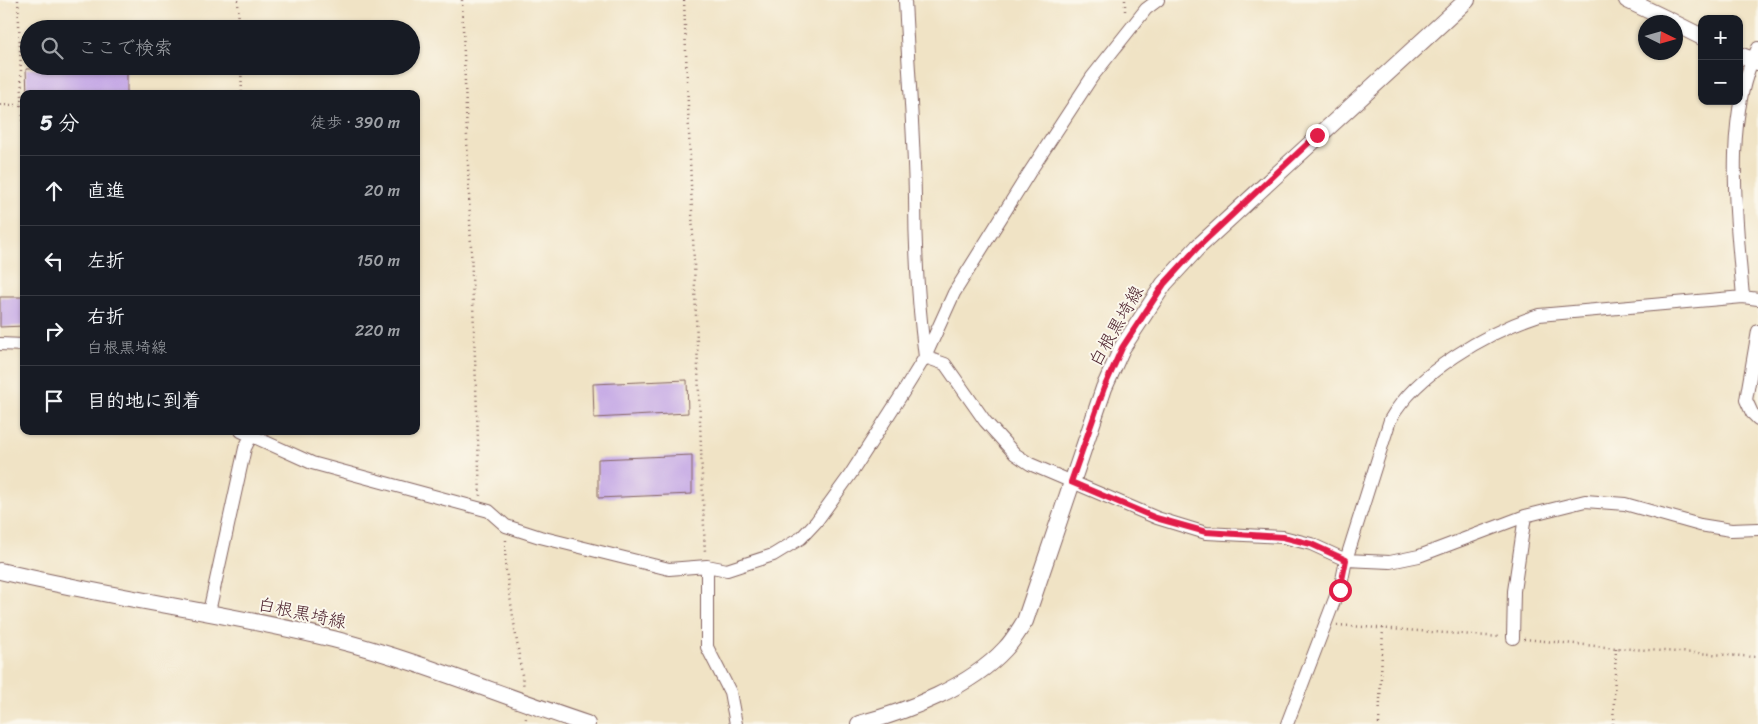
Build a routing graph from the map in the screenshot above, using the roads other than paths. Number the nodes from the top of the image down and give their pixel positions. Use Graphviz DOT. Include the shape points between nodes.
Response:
graph roads {
  1 [pos="905,0"];
  2 [pos="1158,0"];
  3 [pos="1467,0"];
  4 [pos="1627,0"];
  5 [pos="1658,15"];
  6 [pos="1683,28"];
  7 [pos="1698,35"];
  8 [pos="1752,57"];
  9 [pos="1743,297"];
  10 [pos="1758,299"];
  11 [pos="1758,331"];
  12 [pos="0,344"];
  13 [pos="20,345"];
  14 [pos="925,356"];
  15 [pos="1758,419"];
  16 [pos="246,435"];
  17 [pos="248,435"];
  18 [pos="1071,482"];
  19 [pos="1525,516"];
  20 [pos="1758,529"];
  21 [pos="1346,560"];
  22 [pos="707,566"];
  23 [pos="0,571"];
  24 [pos="209,612"];
  25 [pos="1513,638"];
  26 [pos="587,724"];
  27 [pos="736,724"];
  28 [pos="859,724"];
  29 [pos="1287,724"];
  1 -- 14 [label="street" via="914,232"];
  2 -- 14 [label="street" via="1146,8 1092,77 954,293"];
  3 -- 18 [label="main road, 白根黒埼線" via="1198,247 1164,284 1122,348 1104,388"];
  4 -- 5 [label="main road"];
  6 -- 7 [label="main road"];
  8 -- 9 [label="street" via="1737,122 1734,154"];
  9 -- 10 [label="street"];
  9 -- 21 [label="street" via="1539,315 1484,337 1410,391 1400,402 1390,420"];
  11 -- 15 [label="street" via="1746,400"];
  12 -- 13 [label="street"];
  14 -- 18 [label="street" via="945,364 985,421 1015,454"];
  14 -- 22 [label="street" via="850,475 801,538 773,555 728,570"];
  16 -- 24 [label="street"];
  17 -- 22 [label="street" via="312,463 489,511 506,526 540,537 669,569"];
  18 -- 21 [label="street" via="1156,518 1206,532 1283,537 1311,544"];
  18 -- 28 [label="main road, 白根黒埼線" via="1025,621 1007,648 992,662 944,693 902,712"];
  19 -- 20 [label="street" via="1585,501 1625,504 1731,530"];
  19 -- 21 [label="street" via="1420,556 1390,562"];
  19 -- 25 [label="street" via="1514,591"];
  21 -- 29 [label="street" via="1340,590"];
  22 -- 27 [label="street" via="707,646 730,692"];
  23 -- 24 [label="main road, 白根黒埼線" via="88,591"];
  24 -- 26 [label="main road, 白根黒埼線" via="332,639 405,660"];
}
